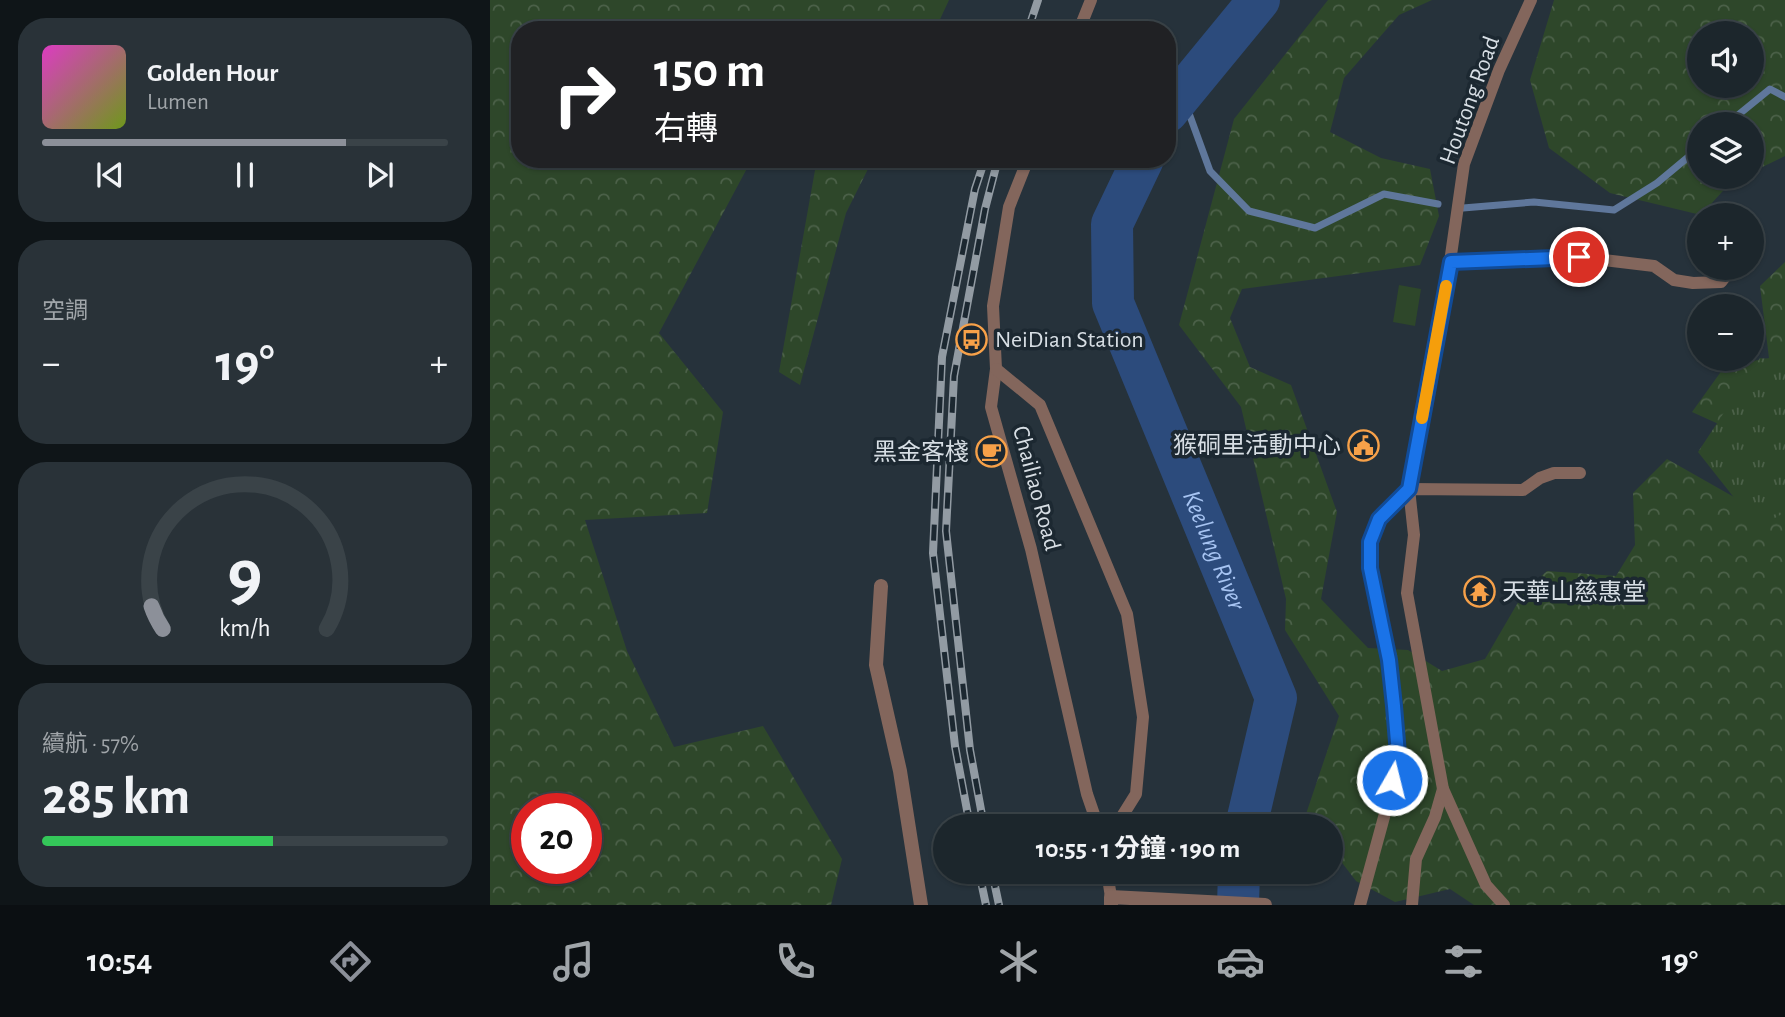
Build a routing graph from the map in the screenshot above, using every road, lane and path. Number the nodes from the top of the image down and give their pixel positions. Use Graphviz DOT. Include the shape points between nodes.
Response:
graph roads {
  1 [pos="1091,0"];
  2 [pos="1531,0"];
  3 [pos="1083,21"];
  4 [pos="1024,168"];
  5 [pos="1451,262"];
  6 [pos="1723,280"];
  7 [pos="996,369"];
  8 [pos="1580,472"];
  9 [pos="1409,489"];
  10 [pos="881,586"];
  11 [pos="1443,789"];
  12 [pos="1094,814"];
  13 [pos="1124,814"];
  14 [pos="1111,901"];
  15 [pos="921,905"];
  16 [pos="1265,905"];
  17 [pos="1360,905"];
  18 [pos="1412,905"];
  19 [pos="1504,905"];
  1 -- 3 [label="lane"];
  2 -- 5 [label="lane, Houtong Road" via="1464,164"];
  4 -- 7 [label="lane, Chailiao Road" via="1009,207 993,306"];
  5 -- 6 [label="lane" via="1579,257 1654,266 1674,280"];
  5 -- 9 [label="lane, Houtong Road"];
  7 -- 12 [label="lane, Chailiao Road" via="991,407 1031,549"];
  7 -- 13 [label="lane" via="1040,405 1126,614 1143,716 1136,794"];
  8 -- 9 [label="lane" via="1554,473 1523,489"];
  9 -- 11 [label="lane, Houtong Road" via="1414,535 1407,593"];
  9 -- 17 [label="lane" via="1379,519 1370,542 1398,754"];
  10 -- 15 [label="street" via="876,664 900,771"];
  11 -- 18 [label="lane" via="1416,859"];
  11 -- 19 [label="lane" via="1486,885"];
  14 -- 16 [label="street" via="1152,898"];
}
